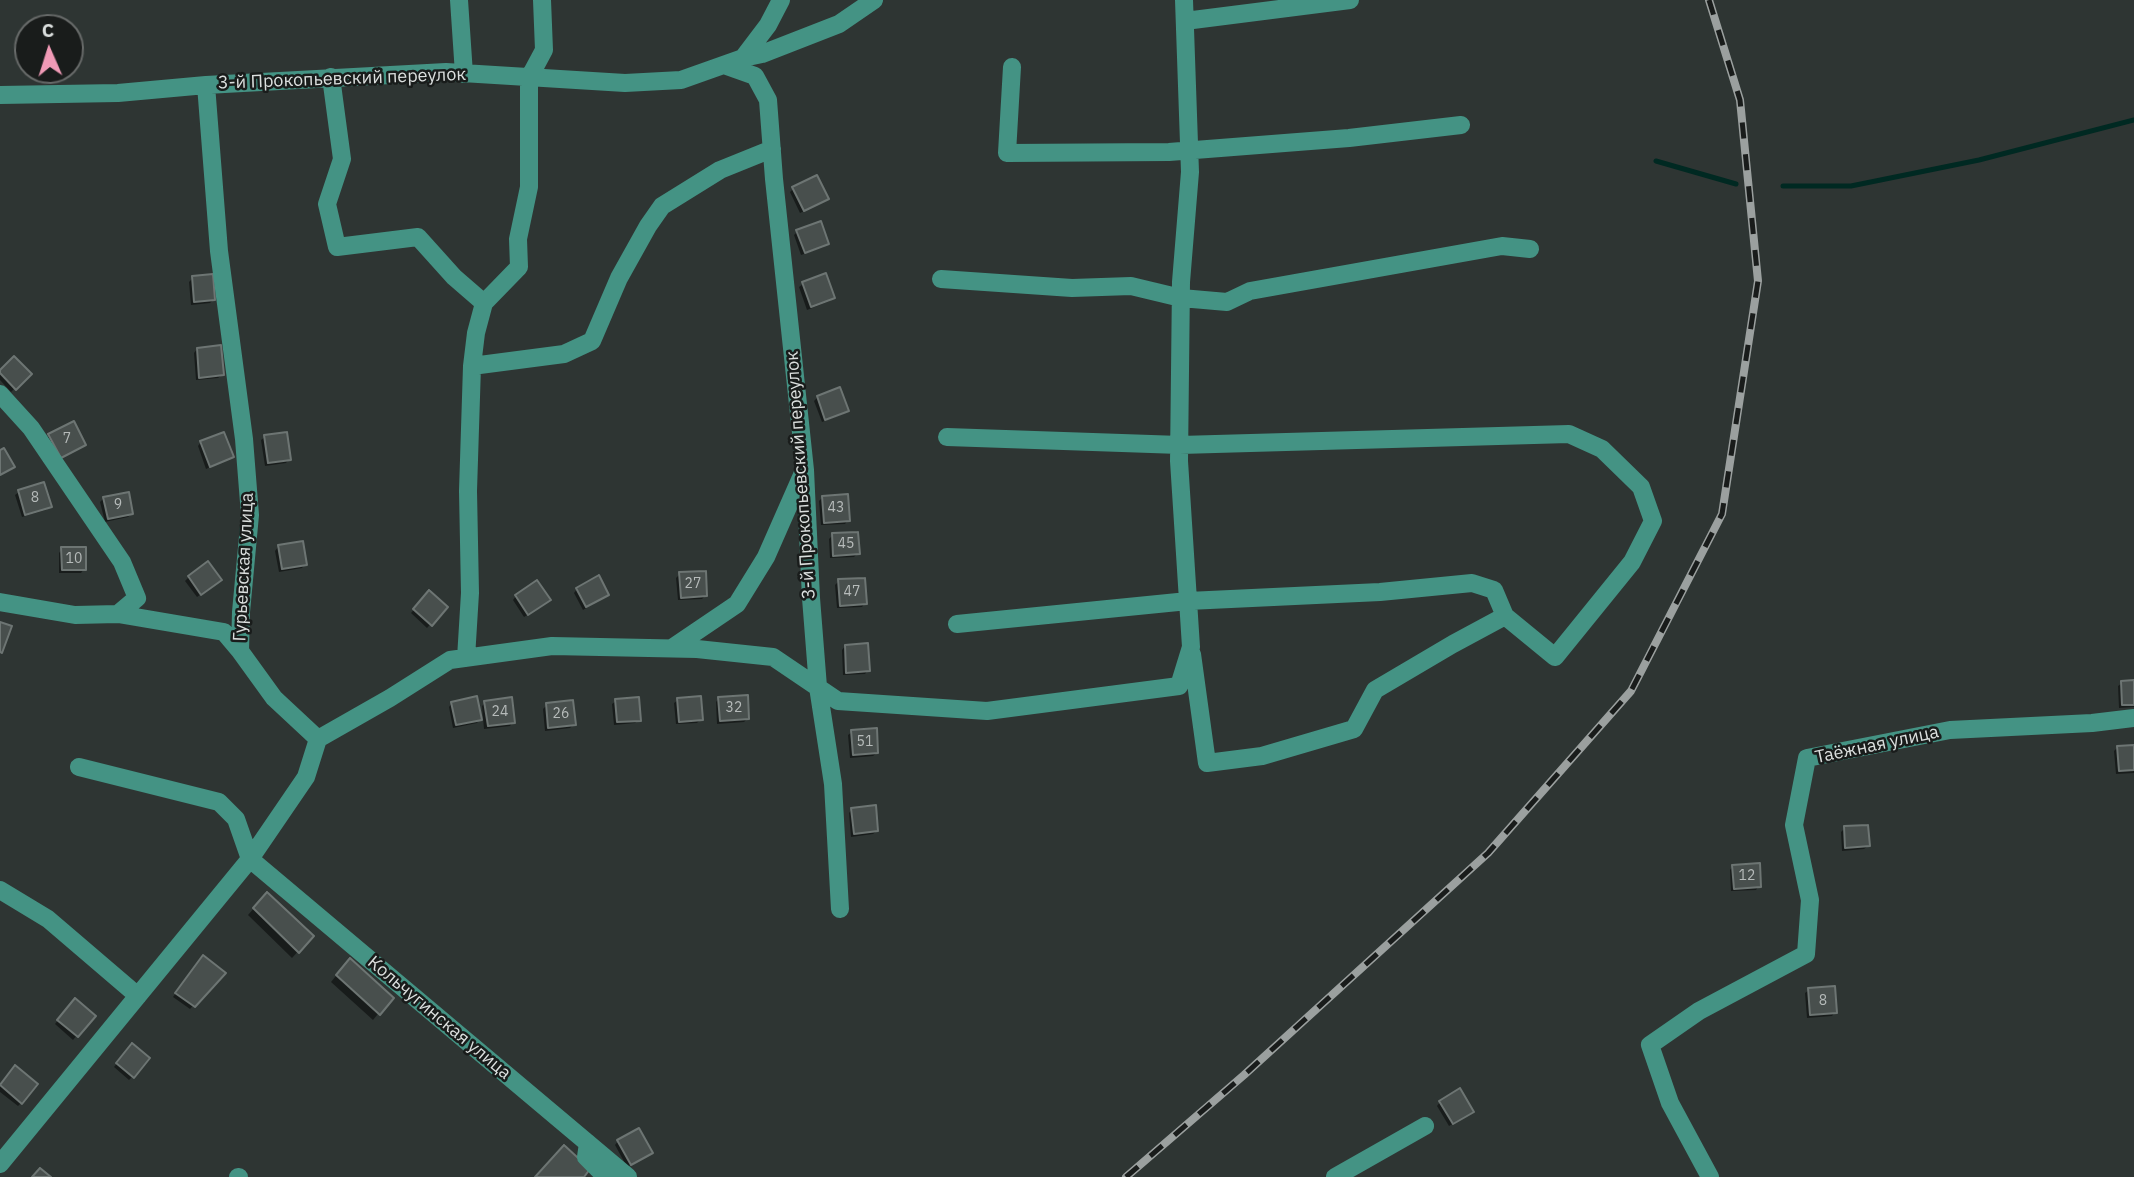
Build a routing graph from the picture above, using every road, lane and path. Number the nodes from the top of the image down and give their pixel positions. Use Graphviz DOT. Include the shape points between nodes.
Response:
graph roads {
  1 [pos="459,0"];
  2 [pos="541,0"];
  3 [pos="781,0"];
  4 [pos="874,0"];
  5 [pos="1184,0"];
  6 [pos="1350,0"];
  7 [pos="1185,21"];
  8 [pos="743,58"];
  9 [pos="724,65"];
  10 [pos="1012,67"];
  11 [pos="464,74"];
  12 [pos="331,77"];
  13 [pos="528,78"];
  14 [pos="206,85"];
  15 [pos="0,95"];
  16 [pos="1461,125"];
  17 [pos="772,149"];
  18 [pos="1190,149"];
  19 [pos="1530,249"];
  20 [pos="941,279"];
  21 [pos="1181,298"];
  22 [pos="484,303"];
  23 [pos="472,366"];
  24 [pos="0,394"];
  25 [pos="947,437"];
  26 [pos="1180,445"];
  27 [pos="804,470"];
  28 [pos="1188,601"];
  29 [pos="0,602"];
  30 [pos="118,614"];
  31 [pos="1505,616"];
  32 [pos="957,624"];
  33 [pos="1191,647"];
  34 [pos="672,648"];
  35 [pos="240,651"];
  36 [pos="466,658"];
  37 [pos="818,687"];
  38 [pos="2134,718"];
  39 [pos="318,739"];
  40 [pos="79,766"];
  41 [pos="250,859"];
  42 [pos="0,890"];
  43 [pos="840,909"];
  44 [pos="138,996"];
  45 [pos="1425,1126"];
  46 [pos="587,1143"];
  47 [pos="0,1164"];
  48 [pos="606,1177"];
  49 [pos="628,1177"];
  50 [pos="1335,1177"];
  51 [pos="1710,1177"];
  1 -- 11 [label="street"];
  2 -- 13 [label="street" via="544,50"];
  3 -- 8 [label="street"];
  4 -- 8 [label="street, 3-й Прокопьевский переулок" via="839,24"];
  5 -- 7 [label="street"];
  6 -- 7 [label="street"];
  7 -- 18 [label="street"];
  8 -- 9 [label="street, 3-й Прокопьевский переулок"];
  9 -- 13 [label="street, 3-й Прокопьевский переулок" via="681,80 625,83"];
  9 -- 17 [label="street, 3-й Прокопьевский переулок" via="755,76 768,100"];
  10 -- 18 [label="street" via="1007,153"];
  11 -- 12 [label="street, 3-й Прокопьевский переулок"];
  11 -- 13 [label="street, 3-й Прокопьевский переулок"];
  12 -- 14 [label="street, 3-й Прокопьевский переулок"];
  12 -- 22 [label="street" via="342,159 327,204 337,247 418,237"];
  13 -- 22 [label="street" via="529,187 518,239 519,267"];
  14 -- 15 [label="street, 3-й Прокопьевский переулок" via="118,93"];
  14 -- 35 [label="street, Гурьевская улица" via="219,251 250,515"];
  16 -- 18 [label="street"];
  17 -- 23 [label="street" via="720,170 662,206 619,278 593,341 564,354"];
  17 -- 27 [label="street, 3-й Прокопьевский переулок"];
  18 -- 21 [label="street"];
  19 -- 21 [label="street" via="1502,246 1250,292 1227,302"];
  20 -- 21 [label="street" via="1072,288 1131,286"];
  21 -- 26 [label="street"];
  22 -- 23 [label="street"];
  23 -- 36 [label="street"];
  24 -- 30 [label="street" via="31,428 122,562 137,598"];
  25 -- 26 [label="street"];
  26 -- 28 [label="street"];
  26 -- 31 [label="street" via="1569,433 1602,449 1640,486 1653,521 1632,562 1555,657"];
  27 -- 34 [label="street" via="766,557 737,604"];
  27 -- 37 [label="street, 3-й Прокопьевский переулок"];
  28 -- 31 [label="street" via="1472,583 1494,590"];
  28 -- 32 [label="street"];
  28 -- 33 [label="street"];
  29 -- 30 [label="street" via="75,615"];
  30 -- 35 [label="street" via="224,632"];
  31 -- 33 [label="street" via="1375,690 1354,730 1262,756 1207,763"];
  33 -- 37 [label="street" via="1179,686 987,711 838,701"];
  34 -- 36 [label="street" via="552,646"];
  34 -- 37 [label="street" via="773,657"];
  35 -- 39 [label="street, Гурьевская улица" via="274,698"];
  36 -- 39 [label="street" via="450,660"];
  37 -- 43 [label="street, 3-й Прокопьевский переулок" via="833,784"];
  38 -- 51 [label="street, Таёжная улица" via="1950,730 1807,758 1794,825 1810,900 1806,954 1699,1011 1650,1045 1670,1103"];
  39 -- 41 [label="street" via="306,777"];
  40 -- 41 [label="street" via="219,803 236,819"];
  41 -- 44 [label="street"];
  41 -- 46 [label="street, Кольчугинская улица"];
  42 -- 44 [label="street" via="48,919"];
  44 -- 47 [label="street"];
  45 -- 50 [label="street"];
  46 -- 48 [label="street" via="586,1157"];
  46 -- 49 [label="street, Кольчугинская улица"];
}
